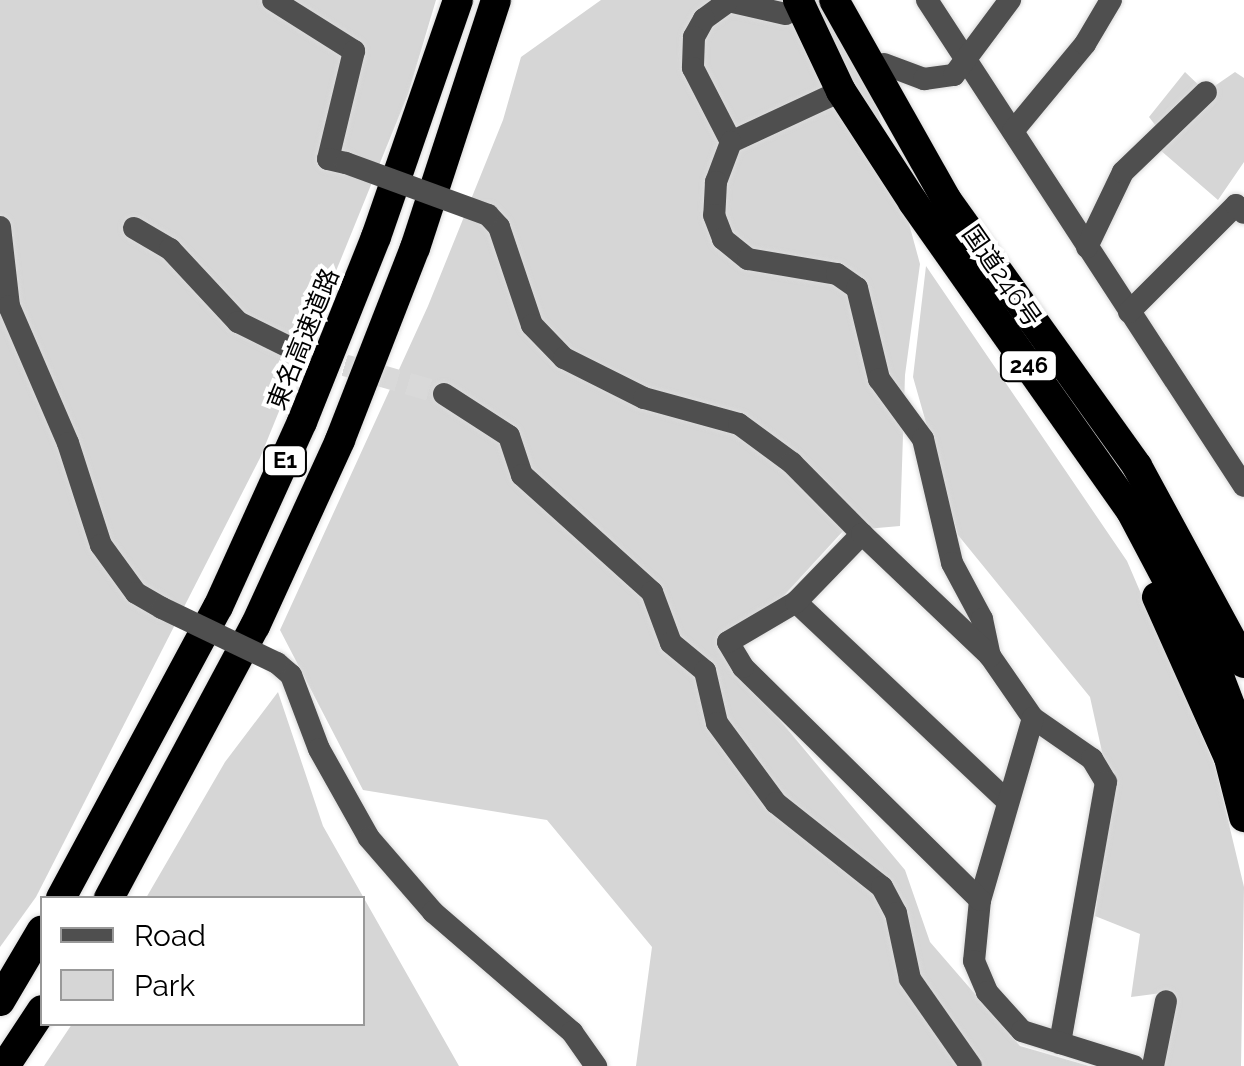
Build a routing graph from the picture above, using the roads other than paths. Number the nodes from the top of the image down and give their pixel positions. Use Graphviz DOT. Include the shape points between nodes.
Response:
graph roads {
  1 [pos="273,0"];
  2 [pos="458,0"];
  3 [pos="496,0"];
  4 [pos="834,0"];
  5 [pos="927,0"];
  6 [pos="1010,0"];
  7 [pos="1111,0"];
  8 [pos="725,2"];
  9 [pos="791,7"];
  10 [pos="966,58"];
  11 [pos="884,64"];
  12 [pos="841,90"];
  13 [pos="1206,92"];
  14 [pos="1013,131"];
  15 [pos="731,142"];
  16 [pos="1241,203"];
  17 [pos="0,227"];
  18 [pos="134,228"];
  19 [pos="1087,247"];
  20 [pos="1129,312"];
  21 [pos="299,352"];
  22 [pos="444,394"];
  23 [pos="1244,486"];
  24 [pos="1131,514"];
  25 [pos="862,534"];
  26 [pos="1188,552"];
  27 [pos="796,602"];
  28 [pos="1244,633"];
  29 [pos="990,656"];
  30 [pos="1244,663"];
  31 [pos="1033,718"];
  32 [pos="1244,742"];
  33 [pos="1007,800"];
  34 [pos="1244,817"];
  35 [pos="62,896"];
  36 [pos="110,896"];
  37 [pos="980,900"];
  38 [pos="40,933"];
  39 [pos="0,1001"];
  40 [pos="1166,1001"];
  41 [pos="40,1013"];
  42 [pos="1060,1043"];
  43 [pos="5,1066"];
  44 [pos="596,1066"];
  45 [pos="971,1066"];
  46 [pos="1134,1066"];
  47 [pos="1153,1066"];
  1 -- 25 [label="street, bridge" via="354,51 328,159 488,215 499,227 532,325 564,358 644,398 740,424 792,463"];
  2 -- 35 [label="highway, 東名高速道路 / E1" via="376,237 302,422 218,608"];
  3 -- 36 [label="highway, E1" via="415,248 340,440 255,626"];
  4 -- 26 [label="highway, 国道246号 / 246" via="946,200 1137,466"];
  5 -- 10 [label="street"];
  6 -- 10 [label="street"];
  7 -- 14 [label="street" via="1085,44"];
  8 -- 9 [label="street"];
  8 -- 15 [label="street" via="704,18 694,37 693,68"];
  9 -- 12 [label="highway, 国道246号 / 246"];
  10 -- 11 [label="street" via="954,75 924,79"];
  10 -- 14 [label="street"];
  12 -- 15 [label="street"];
  12 -- 24 [label="highway, 国道246号 / 246"];
  13 -- 19 [label="street" via="1124,172"];
  14 -- 19 [label="street"];
  15 -- 29 [label="street" via="716,182 714,215 723,239 748,259 837,274 857,288 879,379 923,438 952,563 982,618"];
  16 -- 20 [label="street"];
  17 -- 44 [label="street, bridge" via="9,306 68,443 101,545 136,593 291,676 319,750 369,838 433,912 572,1032"];
  18 -- 21 [label="street" via="170,249 238,322"];
  19 -- 20 [label="street"];
  20 -- 23 [label="street"];
  22 -- 45 [label="street" via="508,436 522,475 652,592 671,642 705,671 717,723 776,802 882,887 896,913 910,979"];
  24 -- 32 [label="highway, 国道246号 / 246" via="1220,680"];
  24 -- 34 [label="highway" via="1146,573 1229,758"];
  25 -- 27 [label="street"];
  25 -- 29 [label="street"];
  26 -- 28 [label="highway"];
  26 -- 30 [label="highway, 国道246号 / 246"];
  27 -- 33 [label="street"];
  27 -- 37 [label="street" via="728,642 743,667"];
  29 -- 31 [label="street"];
  31 -- 33 [label="street"];
  31 -- 42 [label="street" via="1092,759 1106,782"];
  33 -- 37 [label="street"];
  37 -- 42 [label="street" via="974,961 987,992 1022,1031"];
  38 -- 39 [label="highway"];
  40 -- 47 [label="street"];
  41 -- 43 [label="highway"];
  42 -- 46 [label="street"];
}
